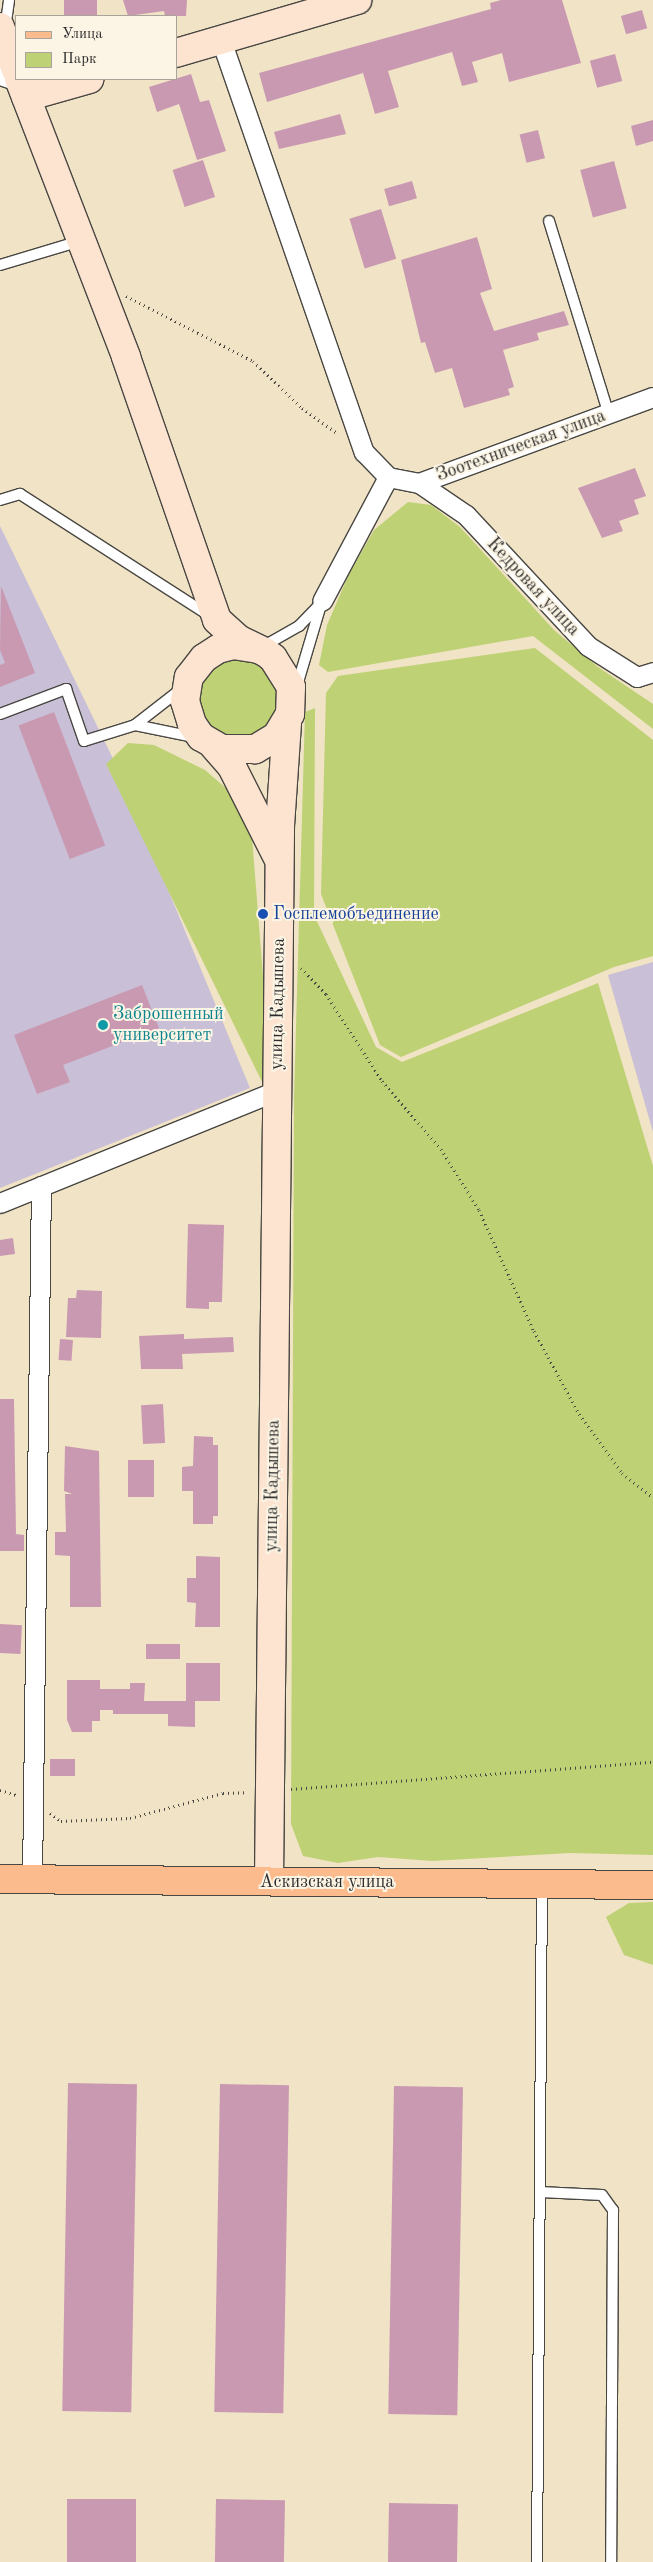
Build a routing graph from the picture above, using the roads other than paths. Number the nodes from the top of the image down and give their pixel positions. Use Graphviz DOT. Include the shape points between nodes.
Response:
graph roads {
  1 [pos="9,0"];
  2 [pos="357,0"];
  3 [pos="2,32"];
  4 [pos="221,40"];
  5 [pos="178,52"];
  6 [pos="15,78"];
  7 [pos="52,80"];
  8 [pos="16,81"];
  9 [pos="550,221"];
  10 [pos="84,240"];
  11 [pos="0,265"];
  12 [pos="653,397"];
  13 [pos="609,415"];
  14 [pos="388,477"];
  15 [pos="418,483"];
  16 [pos="0,500"];
  17 [pos="322,601"];
  18 [pos="217,620"];
  19 [pos="257,649"];
  20 [pos="194,671"];
  21 [pos="648,679"];
  22 [pos="289,713"];
  23 [pos="0,714"];
  24 [pos="135,725"];
  25 [pos="214,746"];
  26 [pos="279,861"];
  27 [pos="276,1091"];
  28 [pos="41,1186"];
  29 [pos="0,1203"];
  30 [pos="0,1879"];
  31 [pos="32,1879"];
  32 [pos="269,1881"];
  33 [pos="542,1884"];
  34 [pos="653,1884"];
  35 [pos="540,2192"];
  36 [pos="537,2562"];
  37 [pos="611,2562"];
  1 -- 3 [label="lane"];
  2 -- 4 [label="street"];
  3 -- 6 [label="street"];
  4 -- 5 [label="street"];
  4 -- 14 [label="street" via="364,452"];
  7 -- 8 [label="street"];
  8 -- 10 [label="street"];
  9 -- 13 [label="lane"];
  10 -- 11 [label="lane"];
  10 -- 18 [label="street"];
  12 -- 13 [label="street, Зоотехническая улица"];
  13 -- 15 [label="street, Зоотехническая улица"];
  14 -- 15 [label="street, Зоотехническая улица"];
  14 -- 17 [label="street"];
  15 -- 21 [label="street, Кедровая улица" via="466,515 588,646"];
  16 -- 18 [label="lane" via="20,494"];
  17 -- 19 [label="lane" via="299,626"];
  17 -- 22 [label="lane"];
  18 -- 19 [label="street"];
  18 -- 20 [label="street"];
  19 -- 20 [label="street" via="225,647"];
  19 -- 22 [label="street" via="284,671"];
  20 -- 24 [label="lane" via="175,696"];
  20 -- 25 [label="street" via="185,701 188,716 201,737"];
  22 -- 25 [label="street" via="270,742 255,749 238,752"];
  22 -- 26 [label="street, улица Кадышева"];
  23 -- 24 [label="lane" via="66,689 84,741"];
  24 -- 25 [label="lane" via="187,734"];
  25 -- 26 [label="street" via="232,767"];
  26 -- 27 [label="street, улица Кадышева"];
  27 -- 28 [label="street, улица Кадышева"];
  27 -- 32 [label="street, улица Кадышева"];
  28 -- 29 [label="street, улица Кадышева"];
  28 -- 31 [label="street"];
  30 -- 31 [label="main road, Аскизская улица"];
  31 -- 32 [label="main road, Аскизская улица"];
  32 -- 33 [label="main road, Аскизская улица"];
  33 -- 34 [label="main road, Аскизская улица"];
  33 -- 35 [label="lane"];
  35 -- 36 [label="lane"];
  35 -- 37 [label="lane" via="602,2194 613,2210"];
}
